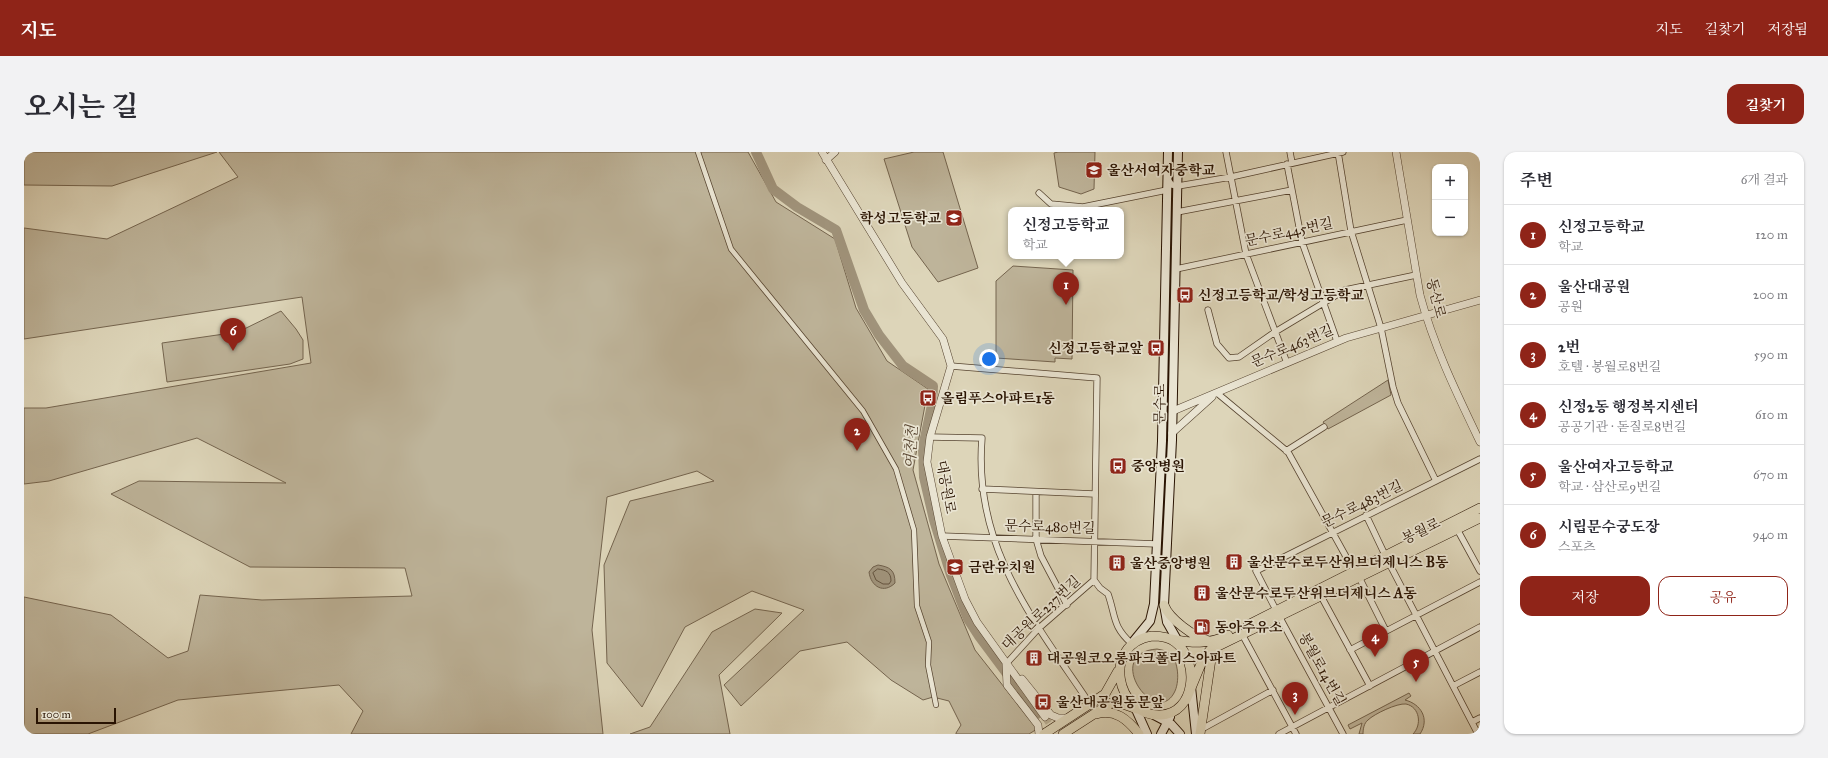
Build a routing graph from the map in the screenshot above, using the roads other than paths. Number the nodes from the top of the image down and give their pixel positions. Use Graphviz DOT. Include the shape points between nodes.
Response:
graph roads {
  1 [pos="698,152"];
  2 [pos="822,152"];
  3 [pos="835,152"];
  4 [pos="1168,152"];
  5 [pos="1178,152"];
  6 [pos="1226,152"];
  7 [pos="1290,152"];
  8 [pos="1339,152"];
  9 [pos="1396,152"];
  10 [pos="826,160"];
  11 [pos="1289,163"];
  12 [pos="1168,177"];
  13 [pos="1231,177"];
  14 [pos="1178,186"];
  15 [pos="1167,190"];
  16 [pos="1292,190"];
  17 [pos="1039,193"];
  18 [pos="1235,200"];
  19 [pos="1177,212"];
  20 [pos="1407,220"];
  21 [pos="1351,231"];
  22 [pos="1166,233"];
  23 [pos="1177,234"];
  24 [pos="1302,242"];
  25 [pos="1246,254"];
  26 [pos="1176,269"];
  27 [pos="1416,275"];
  28 [pos="1366,286"];
  29 [pos="1480,300"];
  30 [pos="1323,303"];
  31 [pos="1208,310"];
  32 [pos="1426,316"];
  33 [pos="1381,328"];
  34 [pos="1275,332"];
  35 [pos="1337,341"];
  36 [pos="1288,363"];
  37 [pos="1164,365"];
  38 [pos="1174,365"];
  39 [pos="951,366"];
  40 [pos="1163,390"];
  41 [pos="1217,392"];
  42 [pos="1173,411"];
  43 [pos="1162,425"];
  44 [pos="1324,427"];
  45 [pos="1172,433"];
  46 [pos="930,437"];
  47 [pos="1480,442"];
  48 [pos="1286,451"];
  49 [pos="1480,459"];
  50 [pos="1436,481"];
  51 [pos="982,489"];
  52 [pos="1036,492"];
  53 [pos="1094,494"];
  54 [pos="1480,508"];
  55 [pos="1366,515"];
  56 [pos="1480,518"];
  57 [pos="1467,519"];
  58 [pos="1456,529"];
  59 [pos="1332,532"];
  60 [pos="942,536"];
  61 [pos="994,537"];
  62 [pos="1036,539"];
  63 [pos="1094,541"];
  64 [pos="1157,544"];
  65 [pos="1387,559"];
  66 [pos="1256,571"];
  67 [pos="1480,571"];
  68 [pos="1356,574"];
  69 [pos="1094,580"];
  70 [pos="1480,582"];
  71 [pos="1321,596"];
  72 [pos="1067,605"];
  73 [pos="1164,605"];
  74 [pos="1278,613"];
  75 [pos="1416,615"];
  76 [pos="1039,628"];
  77 [pos="1480,628"];
  78 [pos="1386,631"];
  79 [pos="1242,634"];
  80 [pos="1232,636"];
  81 [pos="1174,640"];
  82 [pos="1132,644"];
  83 [pos="1213,645"];
  84 [pos="1350,650"];
  85 [pos="1435,651"];
  86 [pos="1006,664"];
  87 [pos="1120,664"];
  88 [pos="1480,672"];
  89 [pos="1191,685"];
  90 [pos="1370,686"];
  91 [pos="1453,686"];
  92 [pos="1273,690"];
  93 [pos="1130,700"];
  94 [pos="1090,704"];
  95 [pos="936,705"];
  96 [pos="1329,707"];
  97 [pos="1136,708"];
  98 [pos="1174,712"];
  99 [pos="1150,713"];
  100 [pos="1093,715"];
  101 [pos="1068,718"];
  102 [pos="1480,718"];
  103 [pos="1043,720"];
  104 [pos="1167,721"];
  105 [pos="1472,722"];
  106 [pos="1292,727"];
  107 [pos="1198,733"];
  108 [pos="1038,734"];
  109 [pos="1044,734"];
  110 [pos="1064,734"];
  111 [pos="1139,734"];
  112 [pos="1147,734"];
  113 [pos="1161,734"];
  114 [pos="1180,734"];
  115 [pos="1279,734"];
  116 [pos="1296,734"];
  117 [pos="1343,734"];
  118 [pos="1478,734"];
  1 -- 95 [label="street" via="731,249 864,411 896,469 914,530 917,606 930,642 928,665"];
  2 -- 10 [label="street"];
  3 -- 10 [label="street"];
  4 -- 12 [label="main road, 문수로"];
  5 -- 14 [label="main road, 문수로"];
  6 -- 13 [label="street"];
  7 -- 11 [label="street"];
  8 -- 11 [label="street"];
  8 -- 21 [label="street"];
  9 -- 20 [label="street, 동산로"];
  10 -- 39 [label="street" via="902,283 943,339"];
  11 -- 13 [label="street"];
  11 -- 16 [label="street"];
  12 -- 14 [label="street" via="1171,184"];
  12 -- 15 [label="main road, 문수로"];
  13 -- 14 [label="street"];
  13 -- 18 [label="street"];
  14 -- 19 [label="main road, 문수로"];
  15 -- 17 [label="street" via="1083,206 1051,204"];
  15 -- 22 [label="main road, 문수로"];
  16 -- 18 [label="street"];
  16 -- 24 [label="street"];
  18 -- 19 [label="street"];
  18 -- 25 [label="street"];
  19 -- 23 [label="main road, 문수로"];
  20 -- 21 [label="street, 문수로445번길"];
  20 -- 27 [label="street, 동산로"];
  21 -- 24 [label="street, 문수로445번길"];
  21 -- 28 [label="street"];
  22 -- 23 [label="main road" via="1168,223 1172,220 1176,224"];
  22 -- 37 [label="main road, 문수로"];
  23 -- 26 [label="main road, 문수로"];
  24 -- 25 [label="street, 문수로445번길"];
  24 -- 30 [label="street"];
  25 -- 26 [label="street, 문수로445번길"];
  25 -- 34 [label="street"];
  26 -- 38 [label="main road, 문수로"];
  27 -- 28 [label="street"];
  27 -- 32 [label="street, 동산로"];
  28 -- 30 [label="street" via="1346,290"];
  28 -- 33 [label="street"];
  29 -- 32 [label="street, 문수로463번길"];
  30 -- 34 [label="street"];
  30 -- 35 [label="street"];
  31 -- 34 [label="street" via="1217,344 1229,358 1239,357"];
  32 -- 33 [label="street, 문수로463번길"];
  32 -- 47 [label="street, 동산로" via="1441,358"];
  33 -- 35 [label="street, 문수로463번길"];
  33 -- 50 [label="street" via="1392,387"];
  34 -- 36 [label="street"];
  35 -- 36 [label="street, 문수로463번길"];
  36 -- 41 [label="street, 문수로463번길"];
  37 -- 38 [label="main road" via="1165,376 1169,378 1173,375"];
  37 -- 40 [label="main road, 문수로"];
  38 -- 42 [label="main road, 문수로"];
  39 -- 46 [label="street, 대공원로"];
  39 -- 53 [label="street" via="1097,378"];
  40 -- 42 [label="main road" via="1167,404"];
  40 -- 43 [label="main road, 문수로"];
  41 -- 42 [label="street, 문수로463번길"];
  41 -- 45 [label="street"];
  41 -- 48 [label="street"];
  42 -- 43 [label="main road"];
  42 -- 45 [label="main road, 문수로"];
  43 -- 64 [label="main road, 문수로"];
  44 -- 48 [label="street"];
  45 -- 73 [label="main road, 문수로"];
  46 -- 51 [label="street" via="982,438"];
  46 -- 60 [label="street, 대공원로" via="927,462"];
  48 -- 59 [label="street"];
  49 -- 50 [label="street, 문수로483번길"];
  50 -- 55 [label="street, 문수로483번길"];
  51 -- 52 [label="street"];
  51 -- 61 [label="street" via="986,514"];
  52 -- 53 [label="street"];
  52 -- 62 [label="street"];
  53 -- 63 [label="street"];
  54 -- 57 [label="main road"];
  55 -- 59 [label="street, 문수로483번길"];
  55 -- 65 [label="street"];
  56 -- 57 [label="main road, 봉월로"];
  57 -- 58 [label="main road, 봉월로"];
  57 -- 65 [label="main road"];
  58 -- 65 [label="main road, 봉월로"];
  58 -- 67 [label="street"];
  59 -- 66 [label="street, 문수로483번길"];
  59 -- 68 [label="street"];
  60 -- 61 [label="street, 문수로480번길"];
  60 -- 86 [label="street, 대공원로" via="976,622"];
  61 -- 62 [label="street, 문수로480번길"];
  61 -- 76 [label="street" via="1006,572"];
  62 -- 63 [label="street, 문수로480번길"];
  62 -- 72 [label="street" via="1041,556"];
  63 -- 64 [label="street, 문수로480번길"];
  63 -- 69 [label="street"];
  64 -- 82 [label="main road, 문수로" via="1153,612 1150,621"];
  65 -- 68 [label="main road, 봉월로"];
  65 -- 75 [label="street"];
  66 -- 74 [label="street, 봉월로14번길"];
  68 -- 71 [label="main road, 봉월로"];
  68 -- 74 [label="main road"];
  68 -- 78 [label="street"];
  69 -- 72 [label="street, 대공원로237번길"];
  69 -- 82 [label="street" via="1108,594 1115,625"];
  70 -- 75 [label="street"];
  71 -- 74 [label="main road, 봉월로"];
  71 -- 84 [label="street"];
  72 -- 76 [label="street, 대공원로237번길"];
  73 -- 81 [label="main road, 문수로"];
  73 -- 83 [label="main road" via="1171,618"];
  74 -- 79 [label="main road, 봉월로"];
  74 -- 80 [label="main road"];
  74 -- 96 [label="street, 봉월로14번길"];
  75 -- 78 [label="street"];
  75 -- 85 [label="street"];
  76 -- 86 [label="street, 대공원로237번길"];
  76 -- 94 [label="street"];
  77 -- 85 [label="street"];
  78 -- 84 [label="street"];
  79 -- 80 [label="main road, 봉월로"];
  79 -- 92 [label="street"];
  80 -- 83 [label="main road, 봉월로"];
  81 -- 82 [label="main road" via="1152,636 1141,638"];
  81 -- 83 [label="main road, 봉월로"];
  81 -- 89 [label="main road" via="1184,651"];
  82 -- 87 [label="main road"];
  83 -- 89 [label="main road, 봉월로" via="1203,659"];
  83 -- 107 [label="main road"];
  84 -- 90 [label="street"];
  85 -- 90 [label="street"];
  85 -- 91 [label="street"];
  86 -- 103 [label="street, 대공원로" via="1016,672"];
  86 -- 103 [label="street" via="1008,685"];
  87 -- 93 [label="main road" via="1121,684"];
  87 -- 94 [label="main road" via="1108,691"];
  88 -- 91 [label="street"];
  89 -- 98 [label="main road, 봉월로" via="1186,700"];
  89 -- 107 [label="main road"];
  90 -- 96 [label="street"];
  91 -- 105 [label="street"];
  92 -- 106 [label="street"];
  92 -- 107 [label="street"];
  93 -- 97 [label="main road"];
  93 -- 99 [label="main road"];
  94 -- 101 [label="main road"];
  96 -- 106 [label="street"];
  96 -- 117 [label="street, 봉월로14번길"];
  97 -- 99 [label="main road"];
  97 -- 100 [label="main road" via="1114,703"];
  97 -- 112 [label="main road"];
  98 -- 99 [label="main road" via="1161,715"];
  98 -- 104 [label="main road"];
  99 -- 104 [label="main road"];
  100 -- 110 [label="main road"];
  100 -- 111 [label="main road" via="1115,713"];
  101 -- 103 [label="street"];
  101 -- 109 [label="main road"];
  102 -- 105 [label="street"];
  103 -- 108 [label="street"];
  104 -- 113 [label="main road"];
  104 -- 114 [label="main road"];
  105 -- 118 [label="street"];
  106 -- 115 [label="street"];
  106 -- 116 [label="street"];
}
